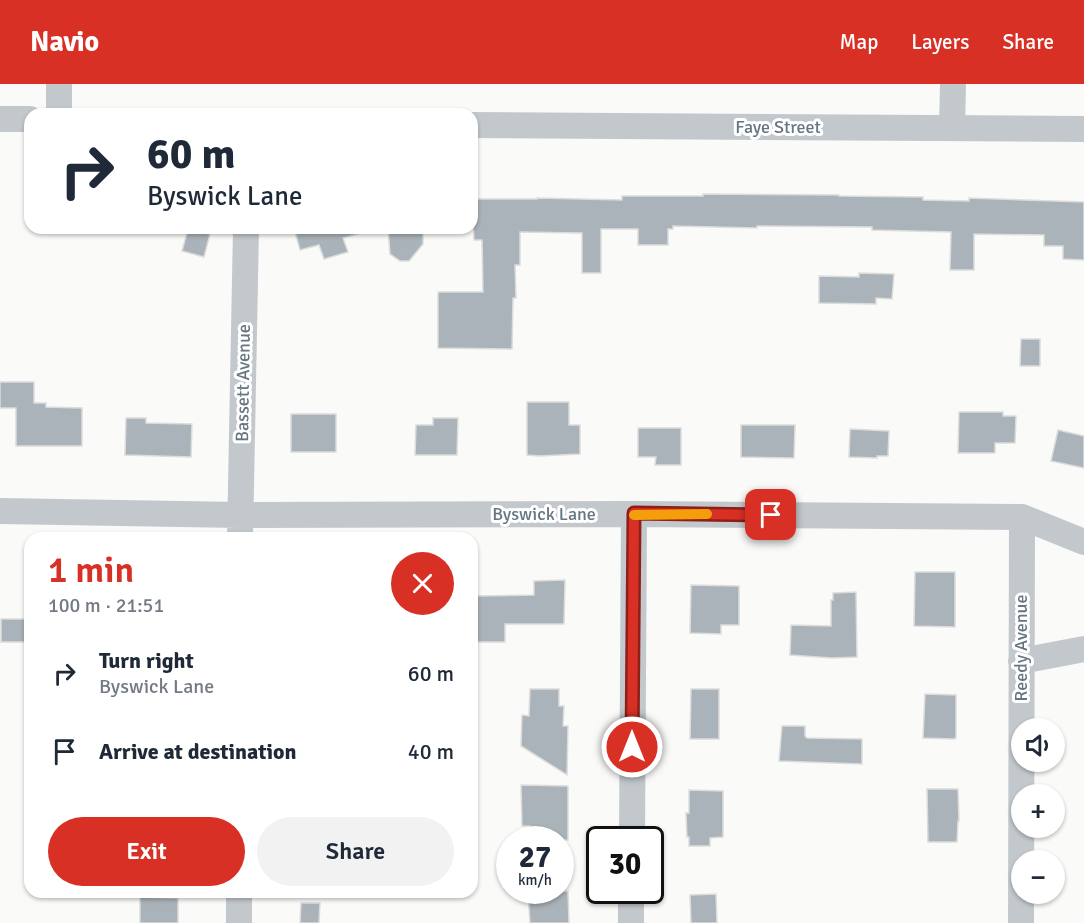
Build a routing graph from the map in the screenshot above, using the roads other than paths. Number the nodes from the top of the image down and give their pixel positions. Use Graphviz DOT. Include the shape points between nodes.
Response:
graph roads {
  1 [pos="59,84"];
  2 [pos="953,84"];
  3 [pos="58,108"];
  4 [pos="0,119"];
  5 [pos="24,119"];
  6 [pos="478,125"];
  7 [pos="952,128"];
  8 [pos="1084,129"];
  9 [pos="246,234"];
  10 [pos="0,511"];
  11 [pos="634,513"];
  12 [pos="1022,517"];
  13 [pos="240,527"];
  14 [pos="1084,542"];
  15 [pos="1084,649"];
  16 [pos="1021,661"];
  17 [pos="632,826"];
  18 [pos="239,898"];
  19 [pos="631,904"];
  20 [pos="239,923"];
  21 [pos="631,923"];
  22 [pos="1021,923"];
  1 -- 3 [label="street"];
  2 -- 7 [label="street"];
  4 -- 5 [label="street"];
  6 -- 7 [label="street, Faye Street"];
  7 -- 8 [label="street, Faye Street"];
  9 -- 13 [label="street, Bassett Avenue"];
  10 -- 13 [label="street, Byswick Lane"];
  11 -- 12 [label="street, Byswick Lane"];
  11 -- 13 [label="street, Byswick Lane"];
  11 -- 17 [label="street"];
  12 -- 14 [label="street, Byswick Lane"];
  12 -- 16 [label="street, Reedy Avenue"];
  15 -- 16 [label="street"];
  16 -- 22 [label="street, Reedy Avenue"];
  18 -- 20 [label="street"];
  19 -- 21 [label="street"];
}
